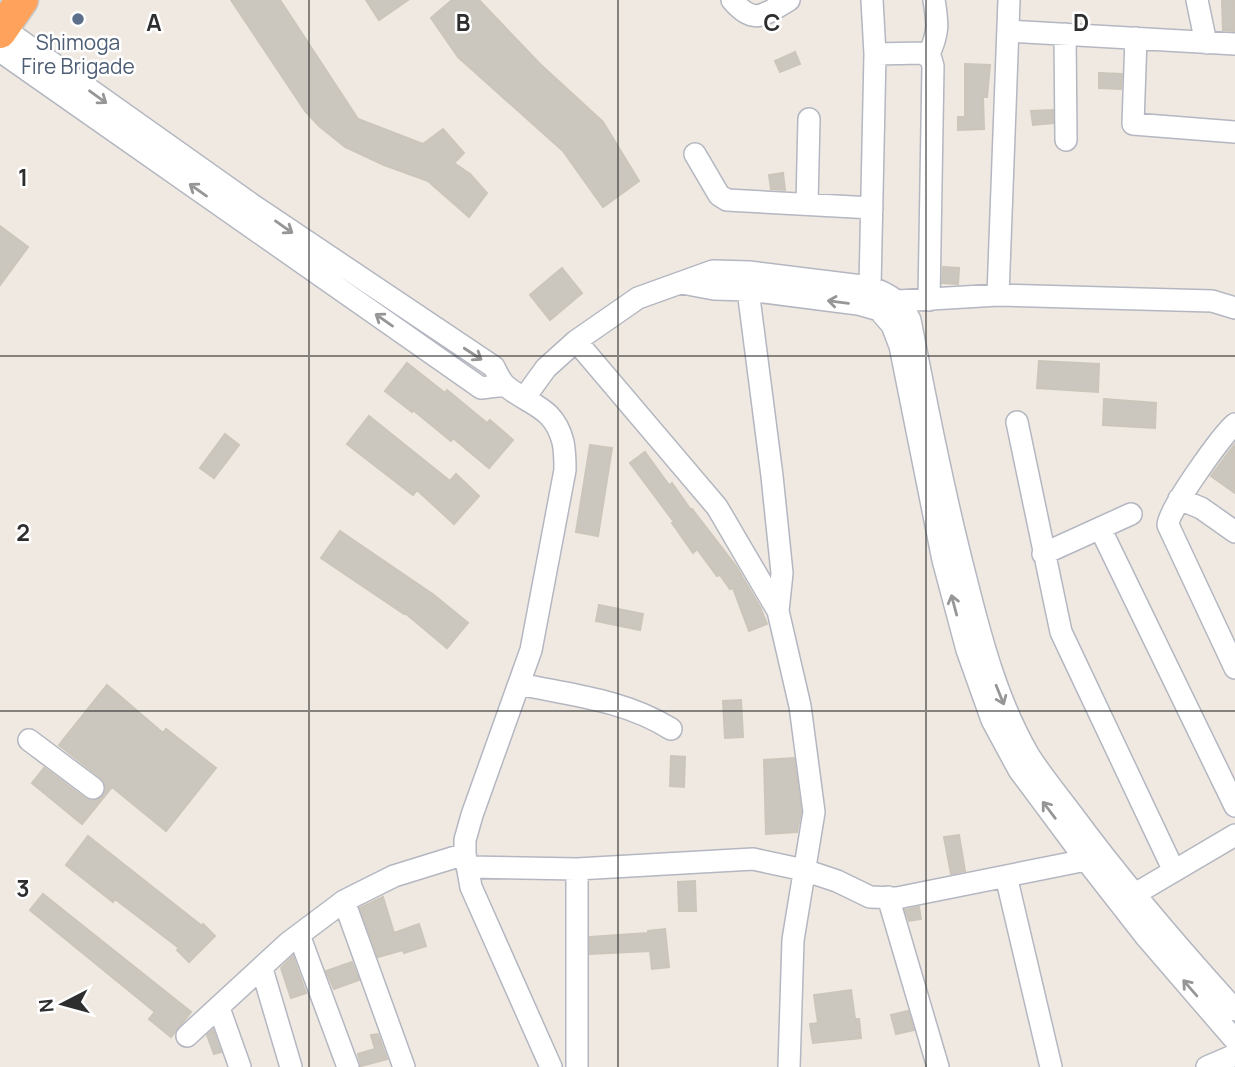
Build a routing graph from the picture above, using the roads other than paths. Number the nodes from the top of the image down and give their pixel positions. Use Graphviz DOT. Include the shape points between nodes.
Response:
graph roads {
  1 [pos="22,0"];
  2 [pos="732,0"];
  3 [pos="789,0"];
  4 [pos="872,0"];
  5 [pos="934,0"];
  6 [pos="1009,0"];
  7 [pos="1197,0"];
  8 [pos="1009,31"];
  9 [pos="1065,34"];
  10 [pos="1,37"];
  11 [pos="1136,38"];
  12 [pos="1206,43"];
  13 [pos="1235,44"];
  14 [pos="875,54"];
  15 [pos="928,56"];
  16 [pos="809,119"];
  17 [pos="1235,132"];
  18 [pos="1066,140"];
  19 [pos="695,155"];
  20 [pos="807,204"];
  21 [pos="872,208"];
  22 [pos="748,281"];
  23 [pos="870,287"];
  24 [pos="998,295"];
  25 [pos="929,300"];
  26 [pos="889,306"];
  27 [pos="1235,308"];
  28 [pos="576,341"];
  29 [pos="525,397"];
  30 [pos="1017,422"];
  31 [pos="1235,424"];
  32 [pos="1179,499"];
  33 [pos="1131,514"];
  34 [pos="1100,528"];
  35 [pos="1235,532"];
  36 [pos="1043,554"];
  37 [pos="778,611"];
  38 [pos="1235,668"];
  39 [pos="519,684"];
  40 [pos="671,729"];
  41 [pos="29,740"];
  42 [pos="93,788"];
  43 [pos="1235,806"];
  44 [pos="1235,835"];
  45 [pos="1086,860"];
  46 [pos="466,861"];
  47 [pos="577,869"];
  48 [pos="804,870"];
  49 [pos="1174,871"];
  50 [pos="1006,876"];
  51 [pos="1135,894"];
  52 [pos="888,897"];
  53 [pos="344,901"];
  54 [pos="299,935"];
  55 [pos="262,969"];
  56 [pos="219,1008"];
  57 [pos="1235,1010"];
  58 [pos="187,1036"];
  59 [pos="1235,1040"];
  60 [pos="1235,1055"];
  61 [pos="240,1067"];
  62 [pos="292,1067"];
  63 [pos="348,1067"];
  64 [pos="404,1067"];
  65 [pos="551,1067"];
  66 [pos="577,1067"];
  67 [pos="789,1067"];
  68 [pos="937,1067"];
  69 [pos="1051,1067"];
  70 [pos="1208,1067"];
  1 -- 10 [label="highway"];
  2 -- 3 [label="street" via="754,17"];
  4 -- 14 [label="street"];
  5 -- 15 [label="street" via="937,32"];
  6 -- 8 [label="street"];
  7 -- 12 [label="street"];
  8 -- 9 [label="street"];
  8 -- 24 [label="street"];
  9 -- 11 [label="street"];
  9 -- 18 [label="street"];
  10 -- 29 [label="street" via="494,368 505,385"];
  11 -- 12 [label="street"];
  11 -- 17 [label="street" via="1133,124"];
  12 -- 13 [label="street"];
  14 -- 15 [label="street"];
  14 -- 21 [label="street"];
  15 -- 25 [label="street" via="933,66"];
  16 -- 20 [label="street"];
  19 -- 20 [label="street" via="714,188 727,200"];
  20 -- 21 [label="street"];
  21 -- 23 [label="street"];
  22 -- 23 [label="street"];
  26 -- 22 [label="street, one-way"];
  22 -- 28 [label="street" via="713,271 638,298"];
  22 -- 37 [label="street" via="782,573"];
  23 -- 26 [label="street" via="886,293"];
  24 -- 25 [label="street"];
  24 -- 27 [label="street" via="1212,301"];
  25 -- 26 [label="street"];
  45 -- 26 [label="street, one-way" via="1019,770 992,720 967,650 943,560"];
  26 -- 51 [label="street, one-way" via="910,320 950,520 999,692 1029,755"];
  28 -- 29 [label="street"];
  28 -- 37 [label="street" via="717,507"];
  29 -- 39 [label="street" via="552,418 563,443 565,470 531,650"];
  30 -- 36 [label="street"];
  31 -- 32 [label="street"];
  32 -- 35 [label="street"];
  32 -- 38 [label="street" via="1168,518 1169,530"];
  33 -- 34 [label="street"];
  34 -- 36 [label="street"];
  34 -- 43 [label="street"];
  36 -- 49 [label="street" via="1061,632"];
  37 -- 48 [label="street" via="800,706 814,812"];
  39 -- 40 [label="street" via="617,704"];
  39 -- 46 [label="street" via="471,815"];
  41 -- 42 [label="street"];
  44 -- 49 [label="street"];
  45 -- 50 [label="street"];
  59 -- 45 [label="street, one-way"];
  46 -- 47 [label="street"];
  46 -- 53 [label="street" via="394,876"];
  46 -- 65 [label="street" via="471,887"];
  47 -- 48 [label="street" via="753,859"];
  47 -- 66 [label="street"];
  48 -- 52 [label="street" via="870,897"];
  48 -- 67 [label="street" via="793,940"];
  49 -- 51 [label="street"];
  50 -- 52 [label="street"];
  50 -- 69 [label="street"];
  51 -- 57 [label="street"];
  52 -- 68 [label="street"];
  53 -- 54 [label="street"];
  53 -- 64 [label="street"];
  54 -- 55 [label="street"];
  54 -- 63 [label="street"];
  55 -- 56 [label="street"];
  55 -- 62 [label="street"];
  56 -- 58 [label="street"];
  56 -- 61 [label="street"];
  60 -- 70 [label="street"];
}
